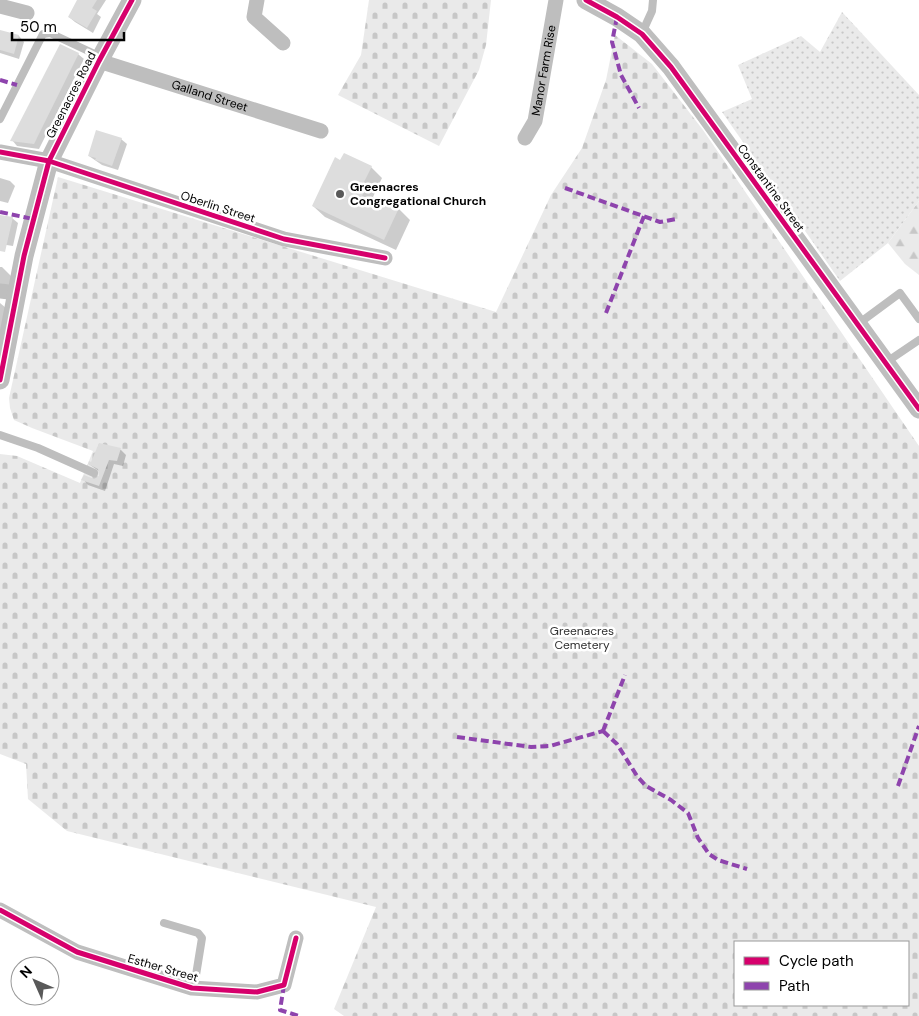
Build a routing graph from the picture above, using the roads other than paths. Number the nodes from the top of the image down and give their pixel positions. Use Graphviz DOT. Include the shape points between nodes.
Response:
graph roads {
  1 [pos="132,0"];
  2 [pos="257,0"];
  3 [pos="556,0"];
  4 [pos="586,0"];
  5 [pos="653,0"];
  6 [pos="0,6"];
  7 [pos="27,13"];
  8 [pos="642,34"];
  9 [pos="283,44"];
  10 [pos="100,59"];
  11 [pos="0,119"];
  12 [pos="321,131"];
  13 [pos="525,138"];
  14 [pos="0,152"];
  15 [pos="49,161"];
  16 [pos="385,258"];
  17 [pos="9,292"];
  18 [pos="919,319"];
  19 [pos="858,324"];
  20 [pos="919,340"];
  21 [pos="886,363"];
  22 [pos="0,380"];
  23 [pos="919,409"];
  24 [pos="0,435"];
  25 [pos="94,473"];
  26 [pos="0,910"];
  27 [pos="164,923"];
  28 [pos="296,938"];
  29 [pos="192,988"];
  1 -- 10 [label="street, Greenacres Road"];
  2 -- 9 [label="street" via="254,17"];
  3 -- 13 [label="street, Manor Farm Rise" via="535,121"];
  4 -- 8 [label="street, Constantine Street"];
  5 -- 8 [label="lane"];
  6 -- 7 [label="street"];
  8 -- 19 [label="street, Constantine Street" via="670,67"];
  10 -- 11 [label="lane" via="50,33 43,34"];
  10 -- 12 [label="street, Galland Street"];
  10 -- 15 [label="street, Greenacres Road"];
  14 -- 15 [label="street, Oberlin Street"];
  15 -- 16 [label="street, Oberlin Street" via="284,239"];
  15 -- 17 [label="street, Greenacres Road"];
  17 -- 22 [label="street, Greenacres Road"];
  18 -- 19 [label="lane" via="900,293"];
  19 -- 21 [label="street, Constantine Street"];
  20 -- 21 [label="lane"];
  21 -- 23 [label="street, Constantine Street"];
  24 -- 25 [label="lane"];
  26 -- 29 [label="street, Esther Street" via="77,952"];
  27 -- 29 [label="lane" via="198,933 202,938"];
  28 -- 29 [label="street, Esther Street" via="284,985 256,992"];
}
